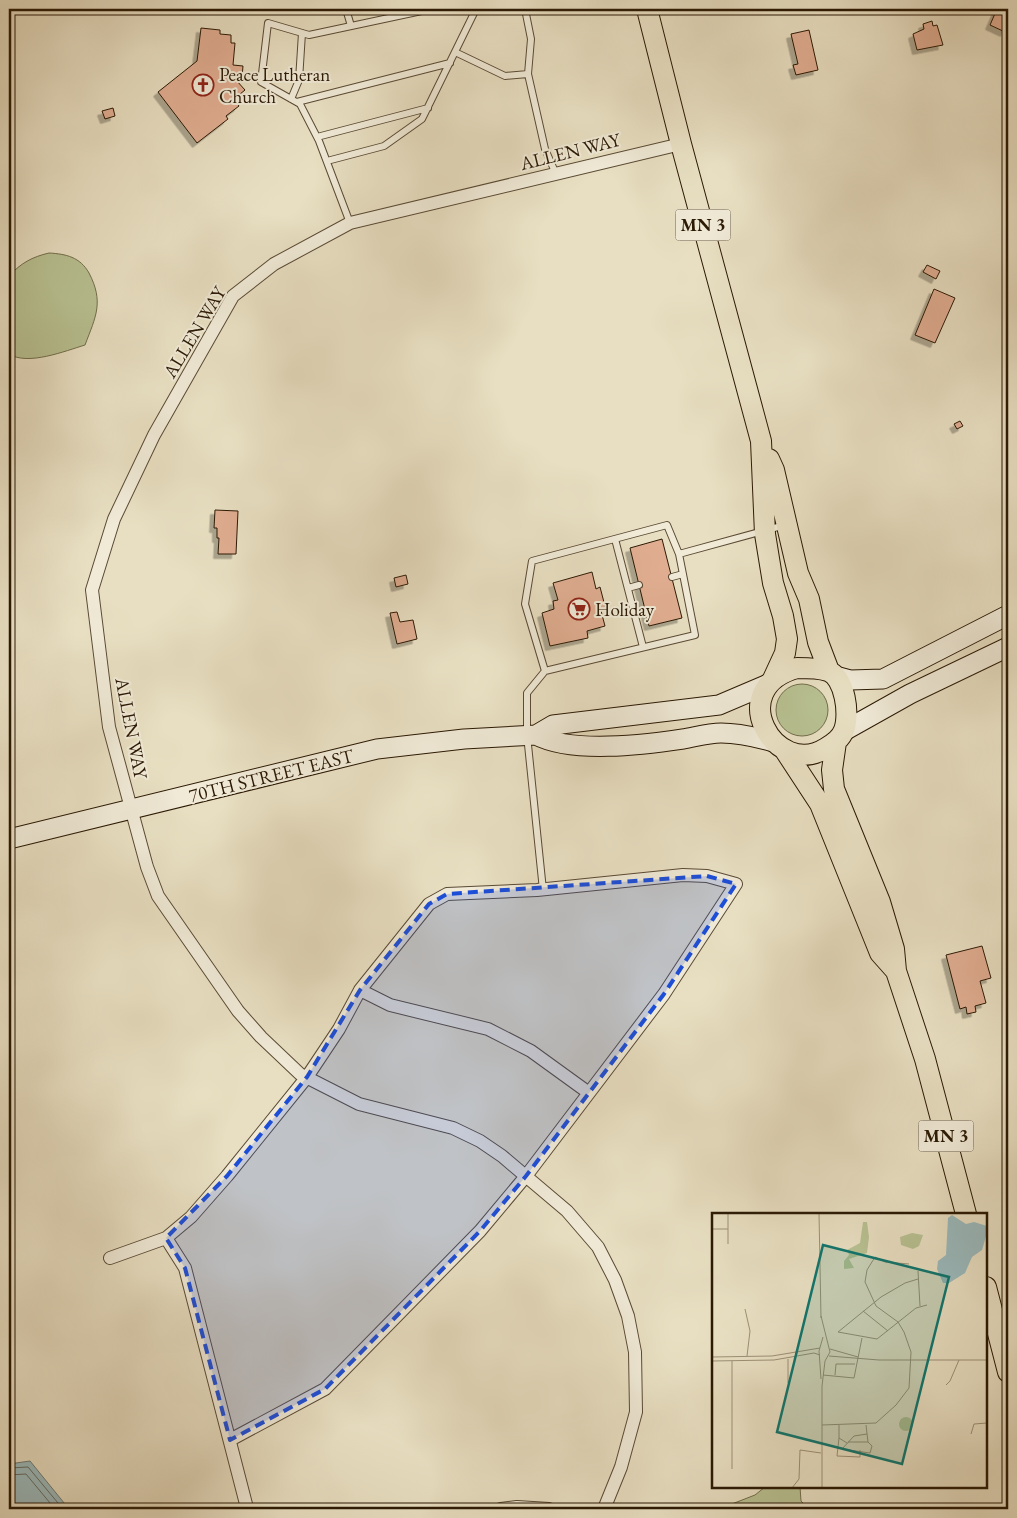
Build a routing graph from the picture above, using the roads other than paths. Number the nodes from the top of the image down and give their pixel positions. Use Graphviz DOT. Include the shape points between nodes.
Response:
graph roads {
  1 [pos="346,9"];
  2 [pos="430,9"];
  3 [pos="476,9"];
  4 [pos="525,9"];
  5 [pos="647,9"];
  6 [pos="351,26"];
  7 [pos="302,33"];
  8 [pos="455,52"];
  9 [pos="450,63"];
  10 [pos="528,74"];
  11 [pos="294,101"];
  12 [pos="428,108"];
  13 [pos="317,137"];
  14 [pos="681,144"];
  15 [pos="327,161"];
  16 [pos="556,174"];
  17 [pos="350,223"];
  18 [pos="761,441"];
  19 [pos="787,525"];
  20 [pos="765,529"];
  21 [pos="615,538"];
  22 [pos="679,554"];
  23 [pos="683,574"];
  24 [pos="672,578"];
  25 [pos="639,585"];
  26 [pos="628,588"];
  27 [pos="1008,615"];
  28 [pos="643,647"];
  29 [pos="1008,647"];
  30 [pos="544,671"];
  31 [pos="832,674"];
  32 [pos="770,682"];
  33 [pos="532,735"];
  34 [pos="840,736"];
  35 [pos="779,746"];
  36 [pos="130,810"];
  37 [pos="9,839"];
  38 [pos="543,890"];
  39 [pos="896,971"];
  40 [pos="360,990"];
  41 [pos="307,1077"];
  42 [pos="589,1093"];
  43 [pos="526,1176"];
  44 [pos="966,1213"];
  45 [pos="166,1238"];
  46 [pos="110,1258"];
  47 [pos="987,1291"];
  48 [pos="1008,1372"];
  49 [pos="230,1440"];
  50 [pos="246,1504"];
  51 [pos="501,1509"];
  52 [pos="549,1509"];
  53 [pos="604,1509"];
  1 -- 6 [label="lane"];
  2 -- 6 [label="lane"];
  3 -- 8 [label="lane"];
  4 -- 10 [label="lane" via="531,39"];
  5 -- 14 [label="main road, MN 3"];
  6 -- 7 [label="lane" via="309,35"];
  7 -- 11 [label="lane" via="299,80"];
  7 -- 11 [label="lane" via="268,23 261,82"];
  8 -- 9 [label="lane"];
  8 -- 10 [label="lane" via="505,76"];
  9 -- 11 [label="lane"];
  9 -- 12 [label="lane"];
  10 -- 16 [label="lane" via="545,149"];
  11 -- 13 [label="lane"];
  12 -- 13 [label="lane"];
  12 -- 15 [label="lane" via="422,119 384,146"];
  13 -- 15 [label="lane"];
  14 -- 16 [label="street, ALLEN WAY"];
  14 -- 18 [label="main road, MN 3"];
  15 -- 17 [label="lane"];
  16 -- 17 [label="street, ALLEN WAY"];
  17 -- 36 [label="street, ALLEN WAY" via="274,264 233,296 154,435 114,519 92,590 108,727"];
  18 -- 19 [label="main road" via="774,470"];
  18 -- 20 [label="main road, MN 3"];
  19 -- 20 [label="lane"];
  19 -- 31 [label="main road" via="818,642"];
  20 -- 22 [label="lane"];
  20 -- 32 [label="main road, MN 3" via="773,583 787,639 785,654"];
  21 -- 22 [label="lane" via="666,525"];
  21 -- 26 [label="lane"];
  21 -- 30 [label="lane" via="532,561 525,604"];
  22 -- 23 [label="lane"];
  23 -- 24 [label="lane"];
  23 -- 28 [label="lane" via="695,635"];
  25 -- 26 [label="lane"];
  26 -- 28 [label="lane"];
  27 -- 31 [label="main road" via="883,679 850,680"];
  28 -- 30 [label="lane"];
  29 -- 34 [label="main road" via="927,685"];
  30 -- 33 [label="lane" via="527,693"];
  31 -- 32 [label="main road" via="797,668 784,671"];
  31 -- 34 [label="main road" via="847,705 848,716"];
  32 -- 33 [label="main road, 70TH STREET EAST" via="719,705 553,725"];
  32 -- 35 [label="main road" via="760,702 760,715"];
  33 -- 35 [label="main road, 70TH STREET EAST" via="551,743 618,746 718,733 753,736"];
  33 -- 36 [label="main road, 70TH STREET EAST" via="377,749"];
  33 -- 38 [label="lane"];
  34 -- 35 [label="main road" via="815,753 804,754"];
  34 -- 39 [label="main road, MN 3" via="832,770 834,789 880,902 894,949"];
  35 -- 39 [label="main road, MN 3" via="820,804 880,953"];
  36 -- 37 [label="main road, 70TH STREET EAST"];
  36 -- 41 [label="street, ALLEN WAY" via="158,896 238,1011 261,1037"];
  38 -- 40 [label="street" via="447,894 429,904"];
  38 -- 42 [label="street" via="683,875 706,876 736,884 664,994"];
  39 -- 44 [label="main road, MN 3" via="925,1059"];
  40 -- 41 [label="street" via="339,1030"];
  40 -- 42 [label="street" via="390,1006 488,1029 531,1051"];
  41 -- 43 [label="street, ALLEN WAY" via="359,1104 453,1128 480,1141"];
  41 -- 45 [label="street" via="227,1176 191,1217"];
  42 -- 43 [label="street"];
  43 -- 49 [label="street" via="480,1231 325,1389"];
  43 -- 53 [label="street, ALLEN WAY" via="567,1211 598,1247 616,1280 628,1316 635,1352 636,1412"];
  45 -- 46 [label="street"];
  45 -- 49 [label="street" via="185,1268"];
  47 -- 48 [label="main road"];
  49 -- 50 [label="street"];
  51 -- 52 [label="street"];
}
